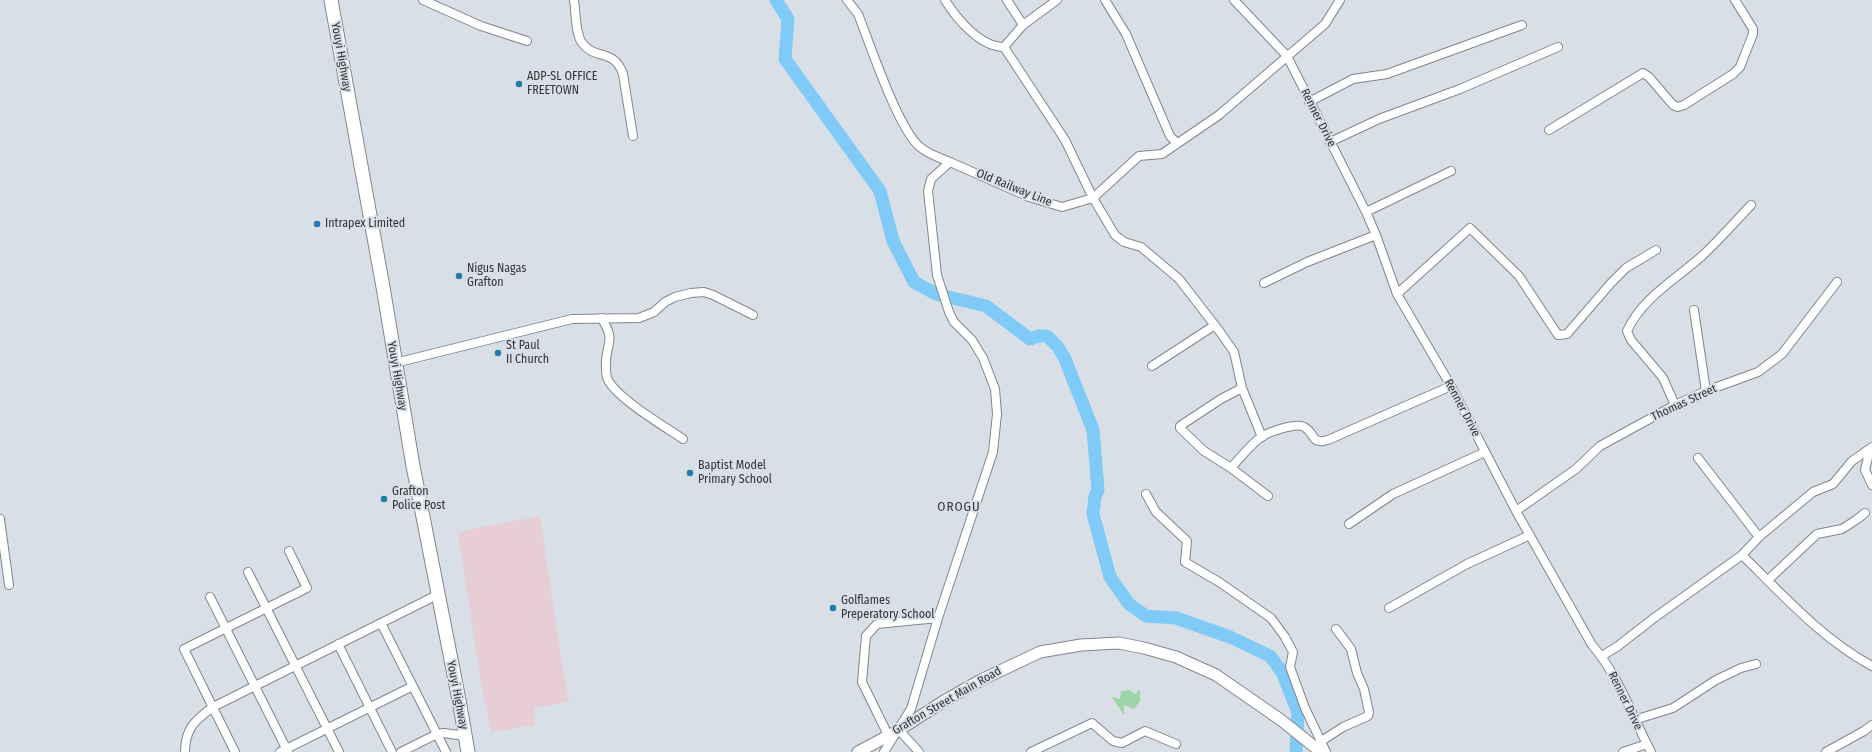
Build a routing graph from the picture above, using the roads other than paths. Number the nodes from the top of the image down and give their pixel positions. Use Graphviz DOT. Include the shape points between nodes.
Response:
graph roads {
  1 [pos="331,0"];
  2 [pos="423,0"];
  3 [pos="574,0"];
  4 [pos="847,0"];
  5 [pos="945,0"];
  6 [pos="1007,0"];
  7 [pos="1057,0"];
  8 [pos="1105,0"];
  9 [pos="1234,0"];
  10 [pos="1340,0"];
  11 [pos="1735,0"];
  12 [pos="1046,3"];
  13 [pos="1022,25"];
  14 [pos="1522,25"];
  15 [pos="527,41"];
  16 [pos="1004,47"];
  17 [pos="1558,47"];
  18 [pos="1286,56"];
  19 [pos="1309,102"];
  20 [pos="1549,130"];
  21 [pos="632,136"];
  22 [pos="1330,142"];
  23 [pos="1177,143"];
  24 [pos="950,162"];
  25 [pos="1451,171"];
  26 [pos="1093,198"];
  27 [pos="1751,205"];
  28 [pos="1366,212"];
  29 [pos="1376,235"];
  30 [pos="1656,250"];
  31 [pos="1837,282"];
  32 [pos="1264,283"];
  33 [pos="1397,294"];
  34 [pos="1694,310"];
  35 [pos="753,315"];
  36 [pos="601,318"];
  37 [pos="1215,325"];
  38 [pos="395,363"];
  39 [pos="1152,366"];
  40 [pos="1451,386"];
  41 [pos="1242,388"];
  42 [pos="1706,391"];
  43 [pos="1675,405"];
  44 [pos="1262,437"];
  45 [pos="683,439"];
  46 [pos="1871,448"];
  47 [pos="1485,452"];
  48 [pos="1698,458"];
  49 [pos="1231,468"];
  50 [pos="1872,485"];
  51 [pos="1146,494"];
  52 [pos="1268,496"];
  53 [pos="1516,511"];
  54 [pos="1865,513"];
  55 [pos="0,520"];
  56 [pos="1349,524"];
  57 [pos="1530,535"];
  58 [pos="1760,537"];
  59 [pos="289,551"];
  60 [pos="1742,555"];
  61 [pos="248,572"];
  62 [pos="1768,580"];
  63 [pos="9,585"];
  64 [pos="437,595"];
  65 [pos="210,597"];
  66 [pos="267,608"];
  67 [pos="1389,608"];
  68 [pos="938,618"];
  69 [pos="381,623"];
  70 [pos="226,628"];
  71 [pos="1336,629"];
  72 [pos="338,644"];
  73 [pos="1602,656"];
  74 [pos="1756,664"];
  75 [pos="296,665"];
  76 [pos="1872,666"];
  77 [pos="255,686"];
  78 [pos="413,686"];
  79 [pos="213,707"];
  80 [pos="370,708"];
  81 [pos="1634,720"];
  82 [pos="1872,725"];
  83 [pos="327,729"];
  84 [pos="899,730"];
  85 [pos="437,734"];
  86 [pos="888,735"];
  87 [pos="465,736"];
  88 [pos="1176,744"];
  89 [pos="1647,744"];
  90 [pos="1321,748"];
  91 [pos="285,751"];
  92 [pos="185,752"];
  93 [pos="236,752"];
  94 [pos="339,752"];
  95 [pos="392,752"];
  96 [pos="400,752"];
  97 [pos="446,752"];
  98 [pos="468,752"];
  99 [pos="858,752"];
  100 [pos="884,752"];
  101 [pos="919,752"];
  102 [pos="1032,752"];
  103 [pos="1623,752"];
  104 [pos="1651,752"];
  105 [pos="1826,752"];
  1 -- 38 [label="main road, Youyi Highway"];
  2 -- 15 [label="street" via="481,26"];
  3 -- 21 [label="street" via="579,37 583,44 594,52 615,59 620,64"];
  4 -- 24 [label="street, Old Railway Line" via="858,14 896,110 909,134 919,147"];
  5 -- 16 [label="street" via="960,22 994,47"];
  6 -- 13 [label="street"];
  7 -- 12 [label="street"];
  8 -- 23 [label="street" via="1126,34 1170,136"];
  9 -- 18 [label="street, Renner Drive"];
  10 -- 18 [label="street, Old Railway Line" via="1325,24"];
  11 -- 20 [label="street" via="1753,29 1753,34 1740,67 1733,74 1678,107 1673,105 1650,77 1643,73"];
  12 -- 13 [label="street"];
  13 -- 16 [label="street"];
  14 -- 19 [label="street" via="1387,74 1353,80"];
  16 -- 26 [label="street" via="1065,140"];
  17 -- 22 [label="street" via="1460,89 1379,119"];
  18 -- 19 [label="street, Renner Drive"];
  18 -- 23 [label="street, Old Railway Line" via="1219,115"];
  19 -- 22 [label="street, Renner Drive"];
  22 -- 28 [label="street, Renner Drive"];
  23 -- 26 [label="street, Old Railway Line" via="1162,154 1139,156"];
  24 -- 26 [label="street, Old Railway Line" via="1029,197 1062,207"];
  24 -- 68 [label="street" via="931,179 928,191 937,275 954,322 972,340 983,358 995,390 996,414 993,452"];
  25 -- 28 [label="street"];
  26 -- 37 [label="street" via="1115,235 1124,242 1141,247 1179,279"];
  27 -- 43 [label="street" via="1702,256 1656,292 1627,331 1630,340 1663,378"];
  28 -- 29 [label="street, Renner Drive"];
  29 -- 32 [label="street" via="1307,262"];
  29 -- 33 [label="street, Renner Drive"];
  30 -- 33 [label="street" via="1621,273 1566,334 1558,335 1519,276 1470,228"];
  31 -- 42 [label="street, Thomas Street" via="1782,354 1758,372"];
  33 -- 40 [label="street, Renner Drive"];
  34 -- 42 [label="street"];
  35 -- 36 [label="street" via="704,292 675,297 649,315 623,319"];
  36 -- 38 [label="street" via="572,319"];
  36 -- 45 [label="street" via="610,335 606,364 610,383 642,412"];
  37 -- 39 [label="street"];
  37 -- 41 [label="street" via="1234,352"];
  38 -- 64 [label="main road, Youyi Highway"];
  40 -- 44 [label="street" via="1328,440 1315,440 1305,427 1298,425"];
  40 -- 47 [label="street, Renner Drive"];
  41 -- 44 [label="street"];
  41 -- 49 [label="street" via="1180,426 1199,447"];
  42 -- 43 [label="street, Thomas Street"];
  43 -- 53 [label="street, Thomas Street" via="1600,446 1576,469"];
  44 -- 49 [label="street"];
  46 -- 50 [label="street" via="1865,470"];
  46 -- 58 [label="street" via="1852,461 1833,484 1814,492"];
  47 -- 53 [label="street, Renner Drive"];
  47 -- 56 [label="street" via="1393,494"];
  48 -- 58 [label="street"];
  49 -- 52 [label="street"];
  51 -- 90 [label="street" via="1156,512 1187,541 1185,562 1271,618 1285,637 1293,652 1290,667"];
  53 -- 57 [label="street, Renner Drive"];
  54 -- 62 [label="street" via="1842,529 1817,534"];
  55 -- 63 [label="street"];
  57 -- 67 [label="street" via="1467,564"];
  57 -- 73 [label="street, Renner Drive" via="1590,640"];
  58 -- 60 [label="street"];
  59 -- 66 [label="street" via="307,588"];
  60 -- 62 [label="street"];
  60 -- 73 [label="street"];
  61 -- 66 [label="street"];
  62 -- 76 [label="street" via="1804,616 1860,660"];
  64 -- 69 [label="street"];
  64 -- 87 [label="main road, Youyi Highway" via="460,700"];
  65 -- 70 [label="street"];
  66 -- 70 [label="street"];
  66 -- 75 [label="street"];
  68 -- 84 [label="street" via="911,709"];
  68 -- 86 [label="street" via="877,624 866,636 862,682"];
  69 -- 72 [label="street"];
  69 -- 78 [label="street"];
  70 -- 77 [label="street"];
  70 -- 79 [label="street" via="184,649"];
  71 -- 90 [label="street" via="1351,649 1369,712 1363,719 1343,727"];
  72 -- 75 [label="street"];
  72 -- 80 [label="street"];
  73 -- 81 [label="street, Renner Drive" via="1620,686"];
  74 -- 81 [label="street" via="1716,680 1673,708"];
  75 -- 77 [label="street"];
  75 -- 83 [label="street"];
  77 -- 79 [label="street"];
  77 -- 91 [label="street"];
  78 -- 80 [label="street"];
  78 -- 85 [label="street"];
  79 -- 92 [label="street" via="194,721 185,739"];
  79 -- 93 [label="street"];
  80 -- 83 [label="street"];
  80 -- 95 [label="street"];
  81 -- 89 [label="street, Renner Drive"];
  82 -- 105 [label="street"];
  83 -- 91 [label="street"];
  83 -- 94 [label="street"];
  84 -- 86 [label="street, Grafton Street Main Road"];
  84 -- 90 [label="street, Grafton Street Main Road" via="950,697 1040,652 1081,644 1112,644 1144,648 1176,657 1216,675"];
  84 -- 100 [label="street"];
  84 -- 101 [label="street"];
  85 -- 87 [label="street"];
  85 -- 96 [label="street"];
  85 -- 97 [label="street"];
  86 -- 99 [label="street, Grafton Street Main Road"];
  87 -- 98 [label="main road, Youyi Highway"];
  88 -- 102 [label="street" via="1145,731 1122,743 1113,741 1099,727 1092,724"];
  89 -- 103 [label="street"];
  89 -- 104 [label="street, Renner Drive"];
}
